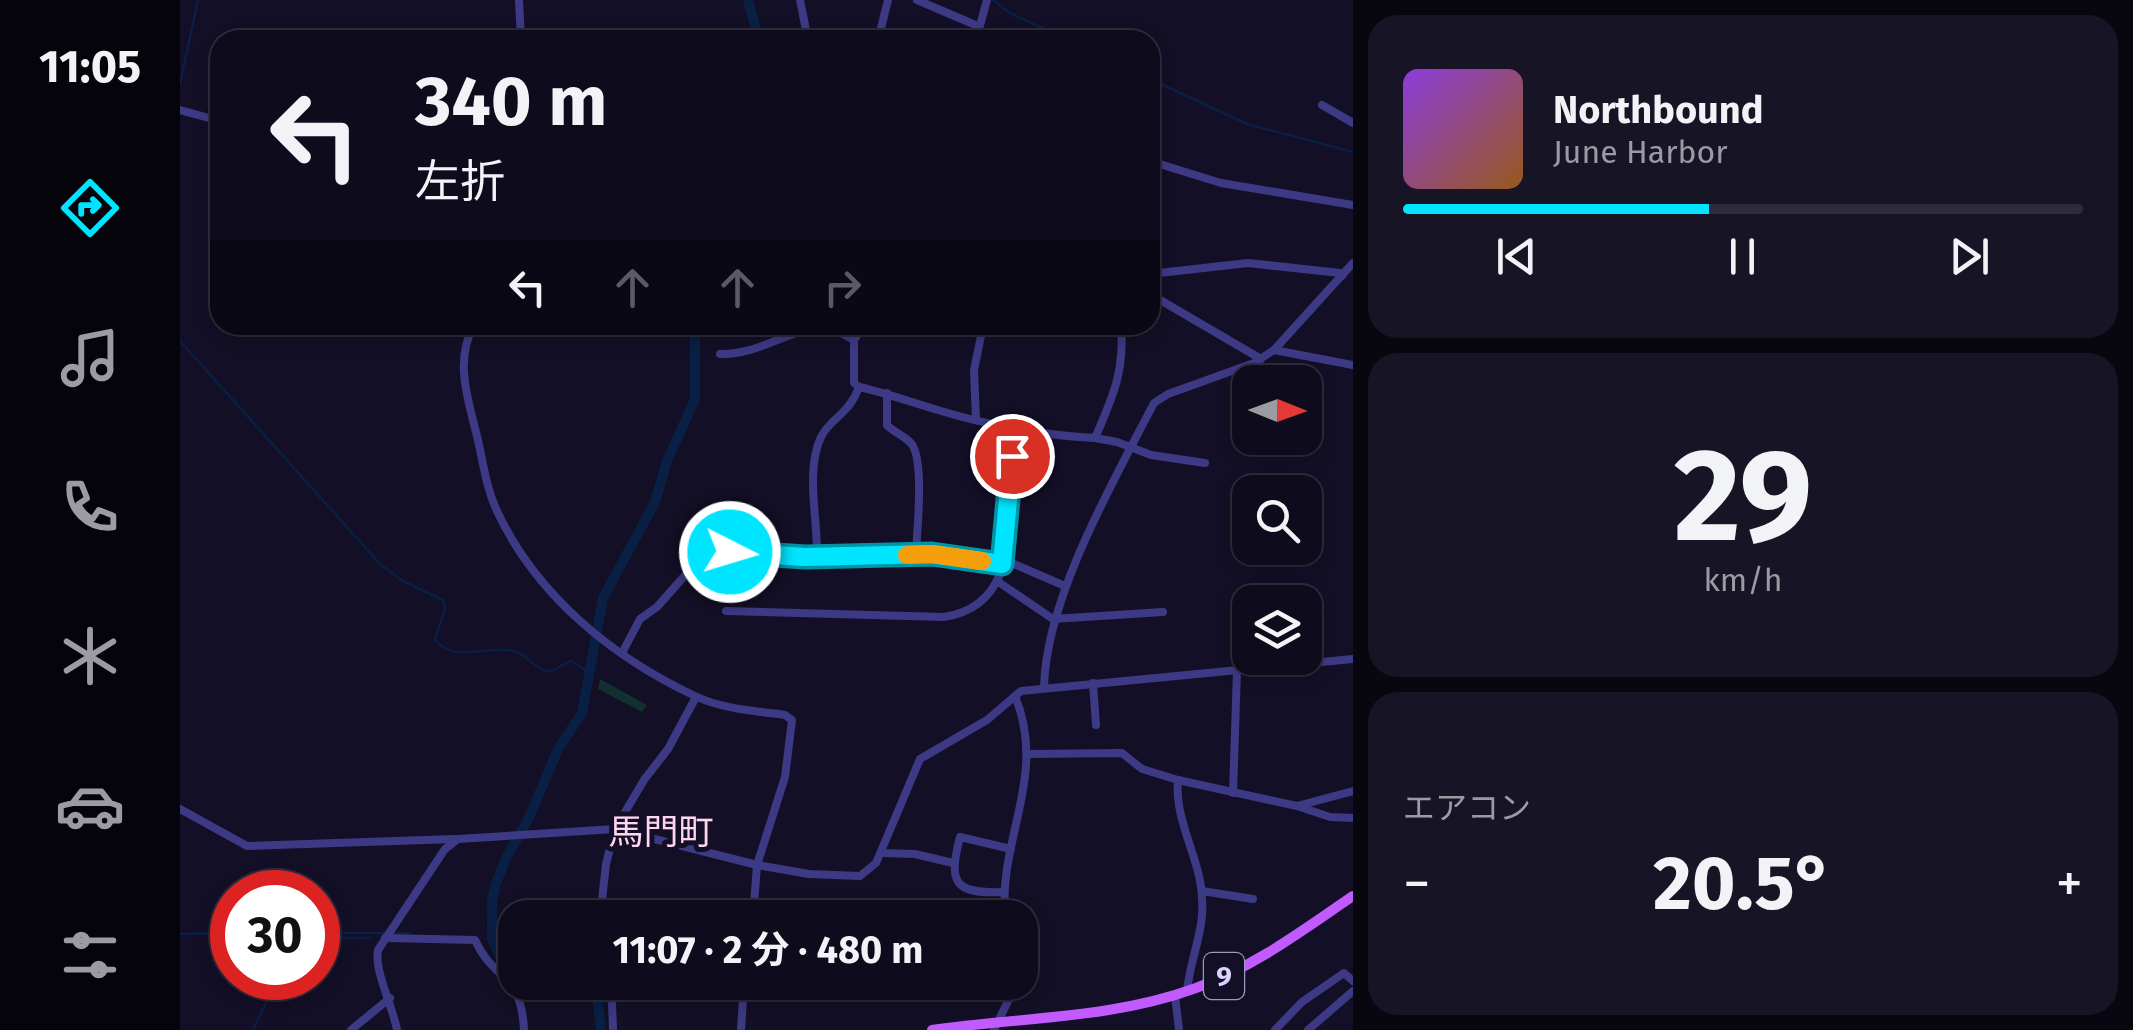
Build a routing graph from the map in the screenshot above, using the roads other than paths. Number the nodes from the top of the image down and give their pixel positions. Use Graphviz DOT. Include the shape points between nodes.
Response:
graph roads {
  1 [pos="519,0"];
  2 [pos="800,0"];
  3 [pos="888,0"];
  4 [pos="917,0"];
  5 [pos="986,0"];
  6 [pos="978,26"];
  7 [pos="520,30"];
  8 [pos="806,30"];
  9 [pos="880,30"];
  10 [pos="977,30"];
  11 [pos="1322,105"];
  12 [pos="180,110"];
  13 [pos="210,118"];
  14 [pos="1353,122"];
  15 [pos="1160,164"];
  16 [pos="1353,205"];
  17 [pos="1353,263"];
  18 [pos="1160,273"];
  19 [pos="1342,276"];
  20 [pos="1160,300"];
  21 [pos="470,335"];
  22 [pos="785,335"];
  23 [pos="845,335"];
  24 [pos="858,335"];
  25 [pos="981,335"];
  26 [pos="1121,335"];
  27 [pos="854,340"];
  28 [pos="1274,350"];
  29 [pos="720,354"];
  30 [pos="1261,359"];
  31 [pos="1353,365"];
  32 [pos="858,387"];
  33 [pos="886,393"];
  34 [pos="976,420"];
  35 [pos="1015,428"];
  36 [pos="1094,438"];
  37 [pos="1131,447"];
  38 [pos="1205,463"];
  39 [pos="916,554"];
  40 [pos="817,556"];
  41 [pos="1002,564"];
  42 [pos="997,581"];
  43 [pos="1066,586"];
  44 [pos="726,611"];
  45 [pos="1162,612"];
  46 [pos="1055,619"];
  47 [pos="622,653"];
  48 [pos="1353,660"];
  49 [pos="1322,663"];
  50 [pos="1232,671"];
  51 [pos="1237,675"];
  52 [pos="1092,683"];
  53 [pos="1044,687"];
  54 [pos="1014,696"];
  55 [pos="696,697"];
  56 [pos="1096,725"];
  57 [pos="1029,754"];
  58 [pos="1178,780"];
  59 [pos="1353,791"];
  60 [pos="1233,794"];
  61 [pos="1298,806"];
  62 [pos="180,808"];
  63 [pos="1353,818"];
  64 [pos="615,829"];
  65 [pos="458,839"];
  66 [pos="1011,849"];
  67 [pos="881,852"];
  68 [pos="953,863"];
  69 [pos="757,865"];
  70 [pos="1202,891"];
  71 [pos="1002,892"];
  72 [pos="1353,896"];
  73 [pos="1253,899"];
  74 [pos="602,900"];
  75 [pos="754,900"];
  76 [pos="1003,900"];
  77 [pos="384,939"];
  78 [pos="498,968"];
  79 [pos="1353,981"];
  80 [pos="1188,991"];
  81 [pos="1353,992"];
  82 [pos="1175,995"];
  83 [pos="390,998"];
  84 [pos="519,1000"];
  85 [pos="611,1000"];
  86 [pos="742,1000"];
  87 [pos="1008,1000"];
  88 [pos="996,1026"];
  89 [pos="350,1030"];
  90 [pos="397,1030"];
  91 [pos="524,1030"];
  92 [pos="614,1030"];
  93 [pos="740,1030"];
  94 [pos="932,1030"];
  95 [pos="1179,1030"];
  96 [pos="1275,1030"];
  97 [pos="1308,1030"];
  1 -- 7 [label="street"];
  2 -- 8 [label="street"];
  3 -- 9 [label="street"];
  4 -- 6 [label="street"];
  5 -- 6 [label="street"];
  6 -- 10 [label="street"];
  11 -- 14 [label="street"];
  12 -- 13 [label="street"];
  15 -- 16 [label="street" via="1221,183"];
  17 -- 19 [label="street"];
  18 -- 19 [label="street" via="1248,263"];
  19 -- 28 [label="street"];
  20 -- 30 [label="street"];
  21 -- 47 [label="street" via="462,373 494,506 558,603"];
  22 -- 29 [label="street" via="744,354"];
  23 -- 27 [label="street"];
  24 -- 27 [label="street"];
  25 -- 34 [label="street"];
  26 -- 36 [label="street" via="1116,388"];
  27 -- 32 [label="street"];
  28 -- 30 [label="street"];
  28 -- 31 [label="street"];
  30 -- 37 [label="street" via="1160,398"];
  32 -- 33 [label="street"];
  32 -- 40 [label="street" via="848,410 822,434 816,454"];
  33 -- 34 [label="street"];
  33 -- 39 [label="street" via="887,426 909,441 916,459"];
  34 -- 35 [label="street"];
  35 -- 36 [label="street"];
  35 -- 41 [label="street"];
  36 -- 37 [label="street"];
  37 -- 38 [label="street"];
  37 -- 43 [label="street"];
  39 -- 40 [label="street"];
  39 -- 41 [label="street"];
  40 -- 47 [label="street" via="703,555 640,618"];
  41 -- 42 [label="street"];
  41 -- 43 [label="street"];
  42 -- 44 [label="street" via="974,607 944,618"];
  42 -- 46 [label="street"];
  43 -- 46 [label="street"];
  45 -- 46 [label="street"];
  46 -- 53 [label="street"];
  47 -- 55 [label="street"];
  48 -- 49 [label="street"];
  50 -- 52 [label="street"];
  51 -- 60 [label="street"];
  52 -- 53 [label="street"];
  52 -- 56 [label="street"];
  53 -- 54 [label="street"];
  54 -- 57 [label="street"];
  54 -- 67 [label="street" via="920,759"];
  55 -- 64 [label="street"];
  55 -- 69 [label="street" via="792,720 785,777"];
  57 -- 58 [label="street" via="1122,753 1142,769"];
  57 -- 66 [label="street"];
  58 -- 60 [label="street"];
  58 -- 70 [label="street"];
  59 -- 61 [label="street"];
  60 -- 61 [label="street"];
  61 -- 63 [label="street"];
  62 -- 65 [label="street" via="258,848"];
  64 -- 65 [label="street"];
  64 -- 69 [label="street"];
  64 -- 74 [label="street"];
  65 -- 77 [label="street"];
  66 -- 68 [label="street" via="960,837"];
  66 -- 71 [label="street"];
  67 -- 68 [label="street"];
  67 -- 69 [label="street" via="856,877"];
  68 -- 71 [label="street" via="962,888"];
  69 -- 75 [label="street"];
  70 -- 73 [label="street"];
  70 -- 80 [label="street"];
  71 -- 76 [label="street"];
  72 -- 80 [label="main road, 9" via="1264,955"];
  77 -- 78 [label="street" via="475,940 486,962"];
  77 -- 83 [label="street" via="376,961"];
  79 -- 96 [label="street" via="1344,972"];
  80 -- 82 [label="main road, 9"];
  81 -- 97 [label="street"];
  82 -- 88 [label="main road, 9"];
  82 -- 95 [label="street"];
  83 -- 89 [label="street"];
  83 -- 90 [label="street"];
  84 -- 91 [label="street"];
  85 -- 92 [label="street"];
  86 -- 93 [label="street"];
  87 -- 88 [label="street"];
  88 -- 94 [label="main road, 9"];
}
